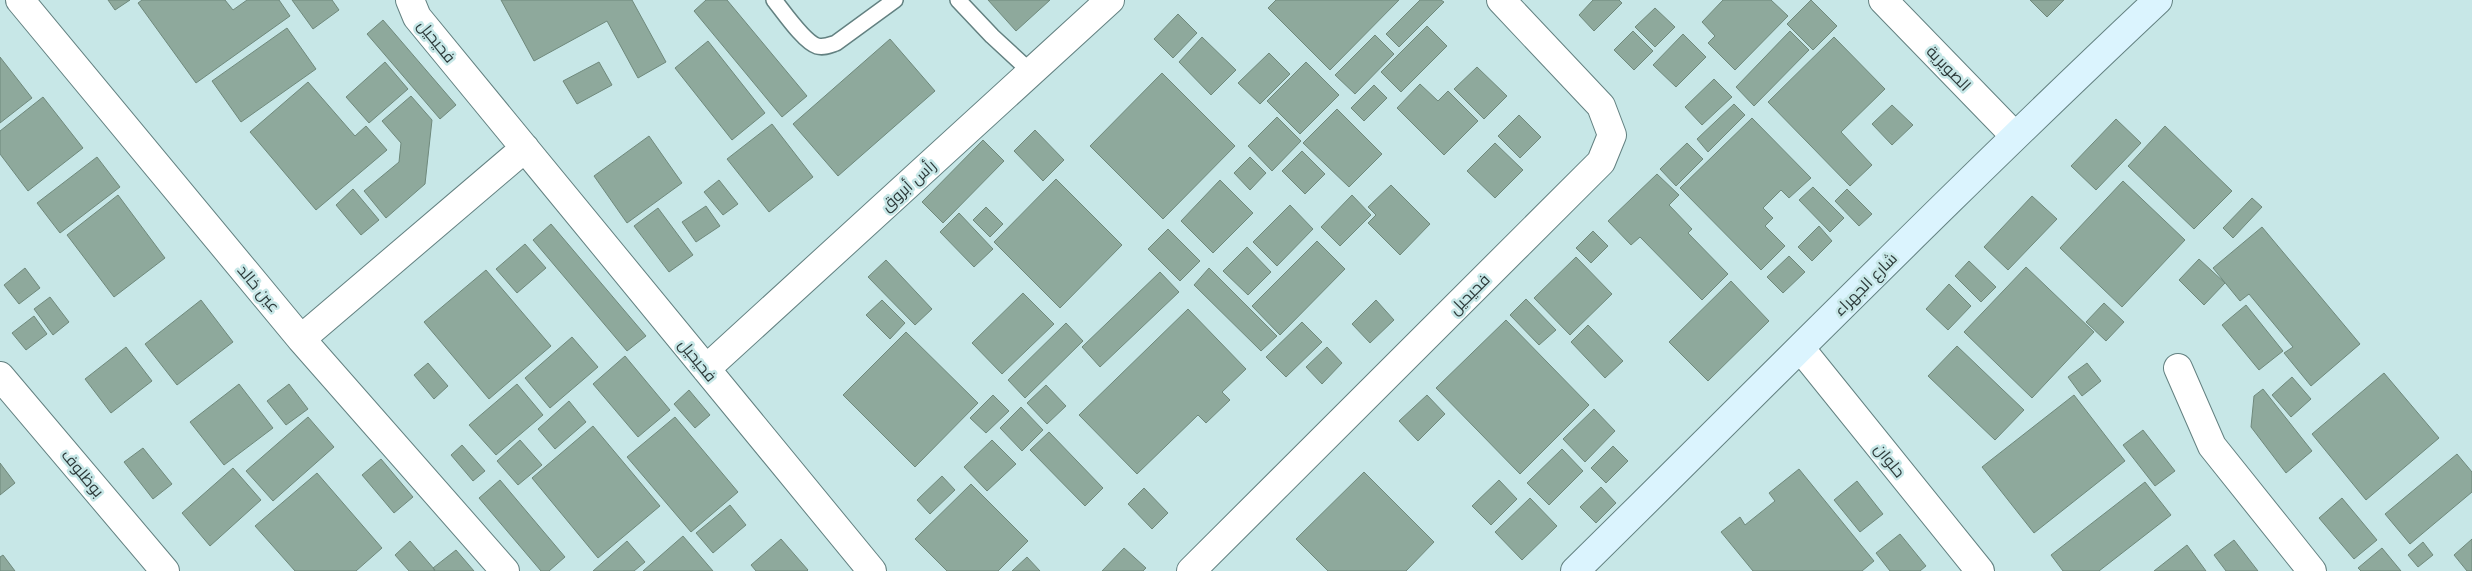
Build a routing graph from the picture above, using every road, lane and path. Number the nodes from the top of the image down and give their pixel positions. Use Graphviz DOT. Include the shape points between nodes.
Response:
graph roads {
  1 [pos="20,0"];
  2 [pos="410,0"];
  3 [pos="774,0"];
  4 [pos="895,0"];
  5 [pos="958,0"];
  6 [pos="1110,0"];
  7 [pos="1501,0"];
  8 [pos="1883,0"];
  9 [pos="2158,0"];
  10 [pos="1031,72"];
  11 [pos="2014,135"];
  12 [pos="525,148"];
  13 [pos="301,338"];
  14 [pos="1801,349"];
  15 [pos="2178,368"];
  16 [pos="706,369"];
  17 [pos="0,376"];
  18 [pos="165,571"];
  19 [pos="505,571"];
  20 [pos="872,571"];
  21 [pos="1191,571"];
  22 [pos="1575,571"];
  23 [pos="1980,571"];
  24 [pos="2312,571"];
  1 -- 13 [label="street, عين خالد"];
  2 -- 12 [label="street, فحيحيل" via="417,17"];
  3 -- 4 [label="lane" via="808,40 816,46 826,47"];
  5 -- 10 [label="lane"];
  6 -- 10 [label="street, رأس أبروق"];
  7 -- 21 [label="street, فحيحيل" via="1601,106 1612,135 1600,162"];
  8 -- 11 [label="street, الصويرية"];
  9 -- 11 [label="street, شارع الجهراء"];
  10 -- 16 [label="street, رأس أبروق"];
  11 -- 14 [label="street, شارع الجهراء"];
  12 -- 13 [label="street"];
  12 -- 16 [label="street, فحيحيل"];
  13 -- 19 [label="street, عين خالد"];
  14 -- 22 [label="street, شارع الجهراء"];
  14 -- 23 [label="street, حلوان"];
  15 -- 24 [label="street" via="2212,446"];
  16 -- 20 [label="street, فحيحيل"];
  17 -- 18 [label="street, بوظلوف"];
}
